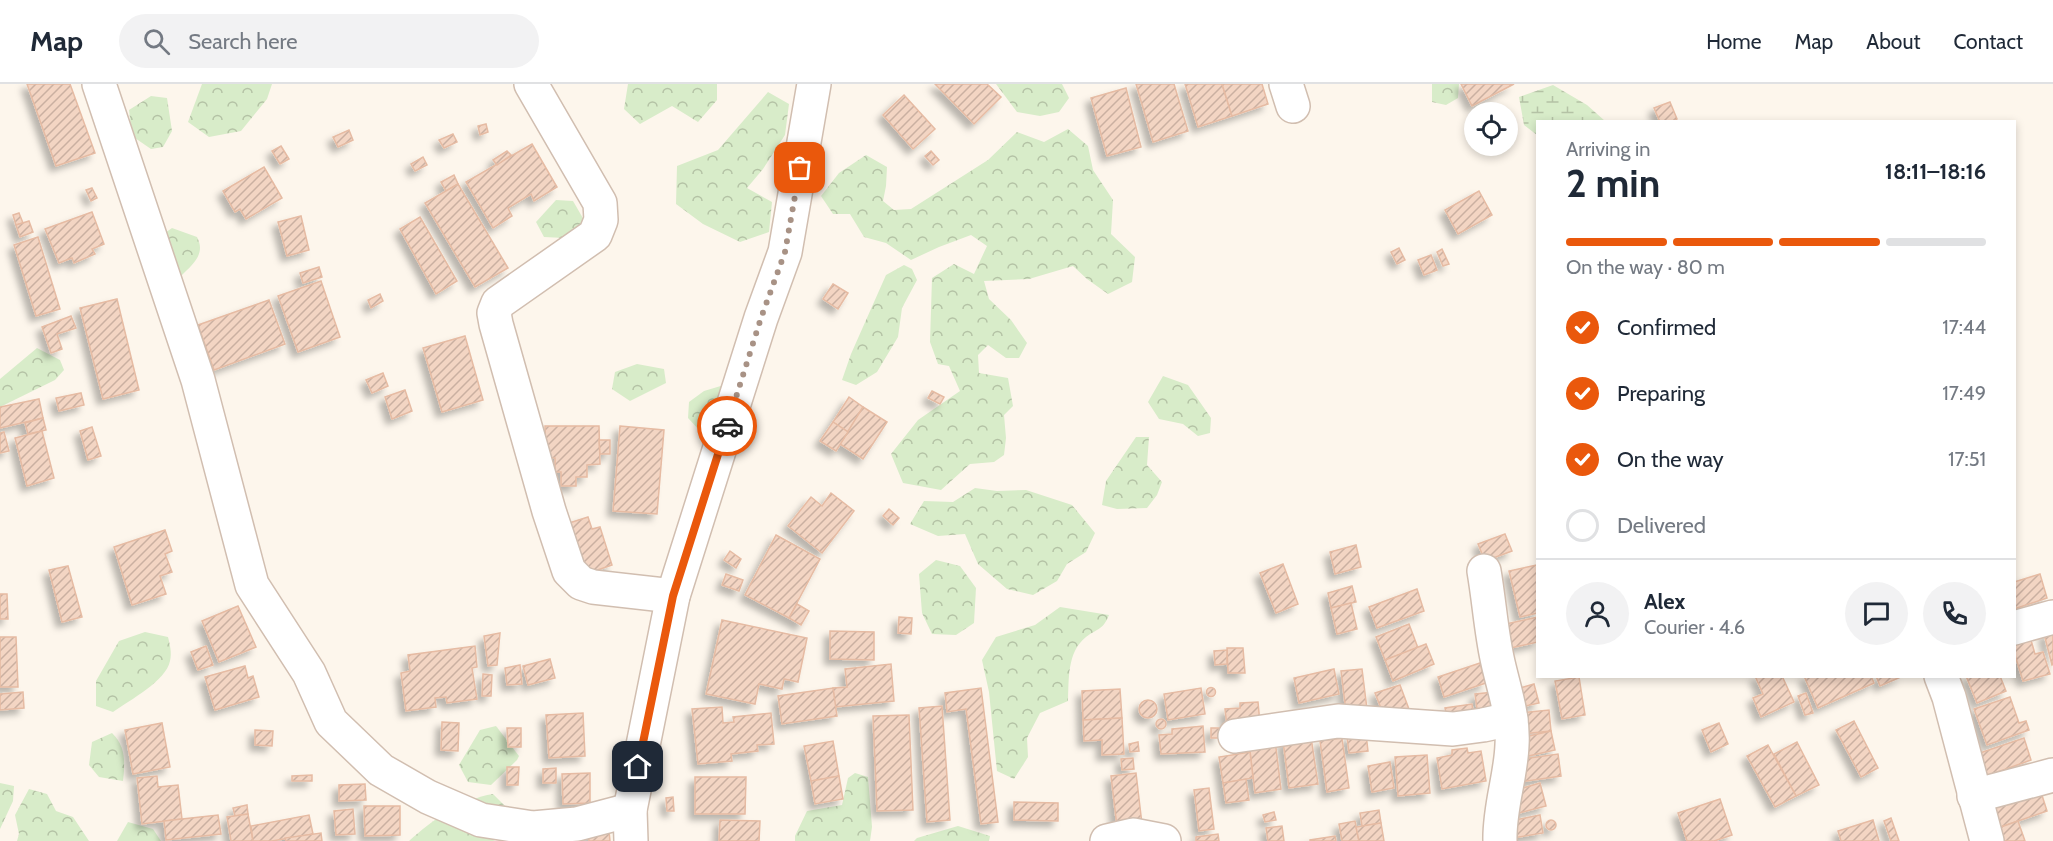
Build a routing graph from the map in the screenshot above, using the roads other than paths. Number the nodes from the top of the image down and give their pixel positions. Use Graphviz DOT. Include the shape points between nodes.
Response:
graph roads {
  1 [pos="99,84"];
  2 [pos="531,84"];
  3 [pos="814,84"];
  4 [pos="1484,572"];
  5 [pos="673,596"];
  6 [pos="2053,617"];
  7 [pos="2016,627"];
  8 [pos="1942,678"];
  9 [pos="1511,719"];
  10 [pos="1235,736"];
  11 [pos="2053,776"];
  12 [pos="1974,796"];
  13 [pos="630,826"];
  14 [pos="1107,841"];
  15 [pos="1164,841"];
  16 [pos="1500,841"];
  17 [pos="1987,841"];
  1 -- 13 [label="street" via="198,380 252,585 309,673 331,722 381,770 428,797 481,820 532,828 577,824"];
  2 -- 5 [label="street" via="600,203 601,220 595,235 498,303 494,313 496,324 569,571 581,583 593,587"];
  3 -- 5 [label="street" via="785,252"];
  4 -- 9 [label="street"];
  5 -- 13 [label="street"];
  6 -- 7 [label="street"];
  8 -- 12 [label="street"];
  9 -- 10 [label="street" via="1453,729 1338,721"];
  9 -- 16 [label="street" via="1512,745"];
  11 -- 12 [label="street"];
  12 -- 17 [label="street"];
  14 -- 15 [label="street" via="1133,835"];
}
